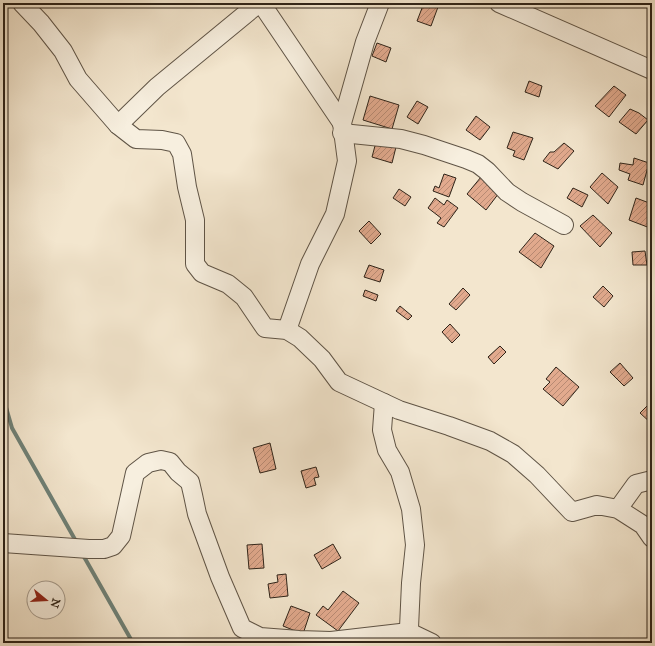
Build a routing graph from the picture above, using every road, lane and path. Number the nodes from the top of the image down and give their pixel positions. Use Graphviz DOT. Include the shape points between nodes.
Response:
graph roads {
  1 [pos="22,3"];
  2 [pos="260,3"];
  3 [pos="380,3"];
  4 [pos="499,3"];
  5 [pos="652,70"];
  6 [pos="118,125"];
  7 [pos="342,128"];
  8 [pos="564,225"];
  9 [pos="288,330"];
  10 [pos="384,403"];
  11 [pos="652,480"];
  12 [pos="618,509"];
  13 [pos="652,538"];
  14 [pos="3,543"];
  15 [pos="410,638"];
  16 [pos="432,643"];
  1 -- 6 [label="street" via="63,51 78,79"];
  2 -- 6 [label="street" via="157,87"];
  2 -- 7 [label="street"];
  3 -- 7 [label="street" via="364,42"];
  4 -- 5 [label="street"];
  6 -- 9 [label="street" via="136,139 176,143 182,154 195,220 195,264 202,273 228,284 244,297 265,328"];
  7 -- 8 [label="street" via="424,144 478,164 507,192"];
  7 -- 9 [label="street" via="347,161 335,214 310,264"];
  9 -- 10 [label="street" via="322,359 339,382"];
  10 -- 12 [label="street" via="490,441 513,454 572,512 597,505"];
  10 -- 15 [label="street" via="382,430 387,450 400,472 411,509 415,545"];
  11 -- 12 [label="street" via="636,484"];
  12 -- 13 [label="street" via="643,525"];
  14 -- 15 [label="street" via="89,550 113,546 121,536 135,473 148,463 161,460 170,462 190,482 196,514 242,628 260,637 299,640"];
  15 -- 16 [label="street"];
}
